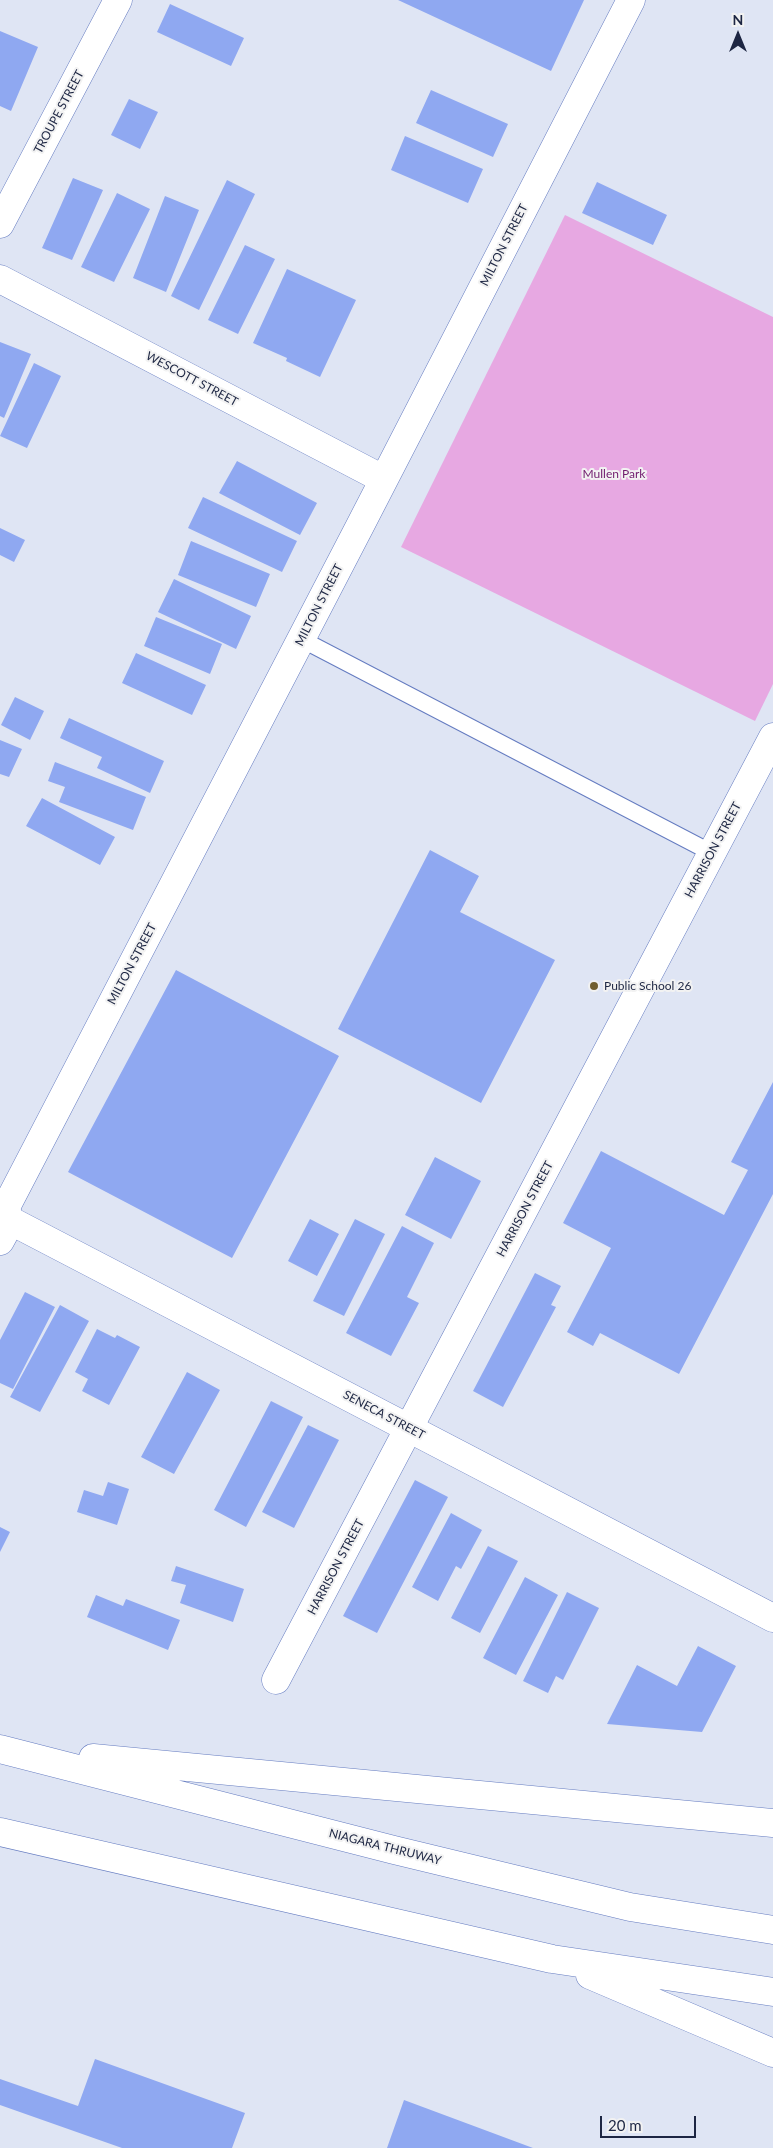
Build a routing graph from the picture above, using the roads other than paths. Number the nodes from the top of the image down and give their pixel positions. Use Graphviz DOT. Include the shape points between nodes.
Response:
graph roads {
  1 [pos="118,0"];
  2 [pos="631,0"];
  3 [pos="0,224"];
  4 [pos="0,279"];
  5 [pos="383,479"];
  6 [pos="302,639"];
  7 [pos="773,737"];
  8 [pos="712,853"];
  9 [pos="4,1219"];
  10 [pos="409,1428"];
  11 [pos="773,1618"];
  12 [pos="276,1680"];
  13 [pos="3,1749"];
  14 [pos="773,1823"];
  15 [pos="0,1832"];
  16 [pos="773,1930"];
  17 [pos="552,1959"];
  18 [pos="773,1992"];
  19 [pos="773,2053"];
  1 -- 3 [label="main road, TROUPE STREET"];
  2 -- 5 [label="main road, MILTON STREET"];
  4 -- 5 [label="main road, WESCOTT STREET"];
  5 -- 6 [label="main road, MILTON STREET"];
  6 -- 8 [label="lane"];
  6 -- 9 [label="main road, MILTON STREET"];
  7 -- 8 [label="main road, HARRISON STREET"];
  8 -- 10 [label="main road, HARRISON STREET"];
  9 -- 10 [label="main road, SENECA STREET"];
  10 -- 11 [label="main road, SENECA STREET"];
  10 -- 12 [label="main road, HARRISON STREET"];
  13 -- 14 [label="main road"];
  13 -- 16 [label="main road, NIAGARA THRUWAY" via="630,1907"];
  15 -- 17 [label="main road"];
  17 -- 18 [label="main road"];
  17 -- 19 [label="main road"];
}
